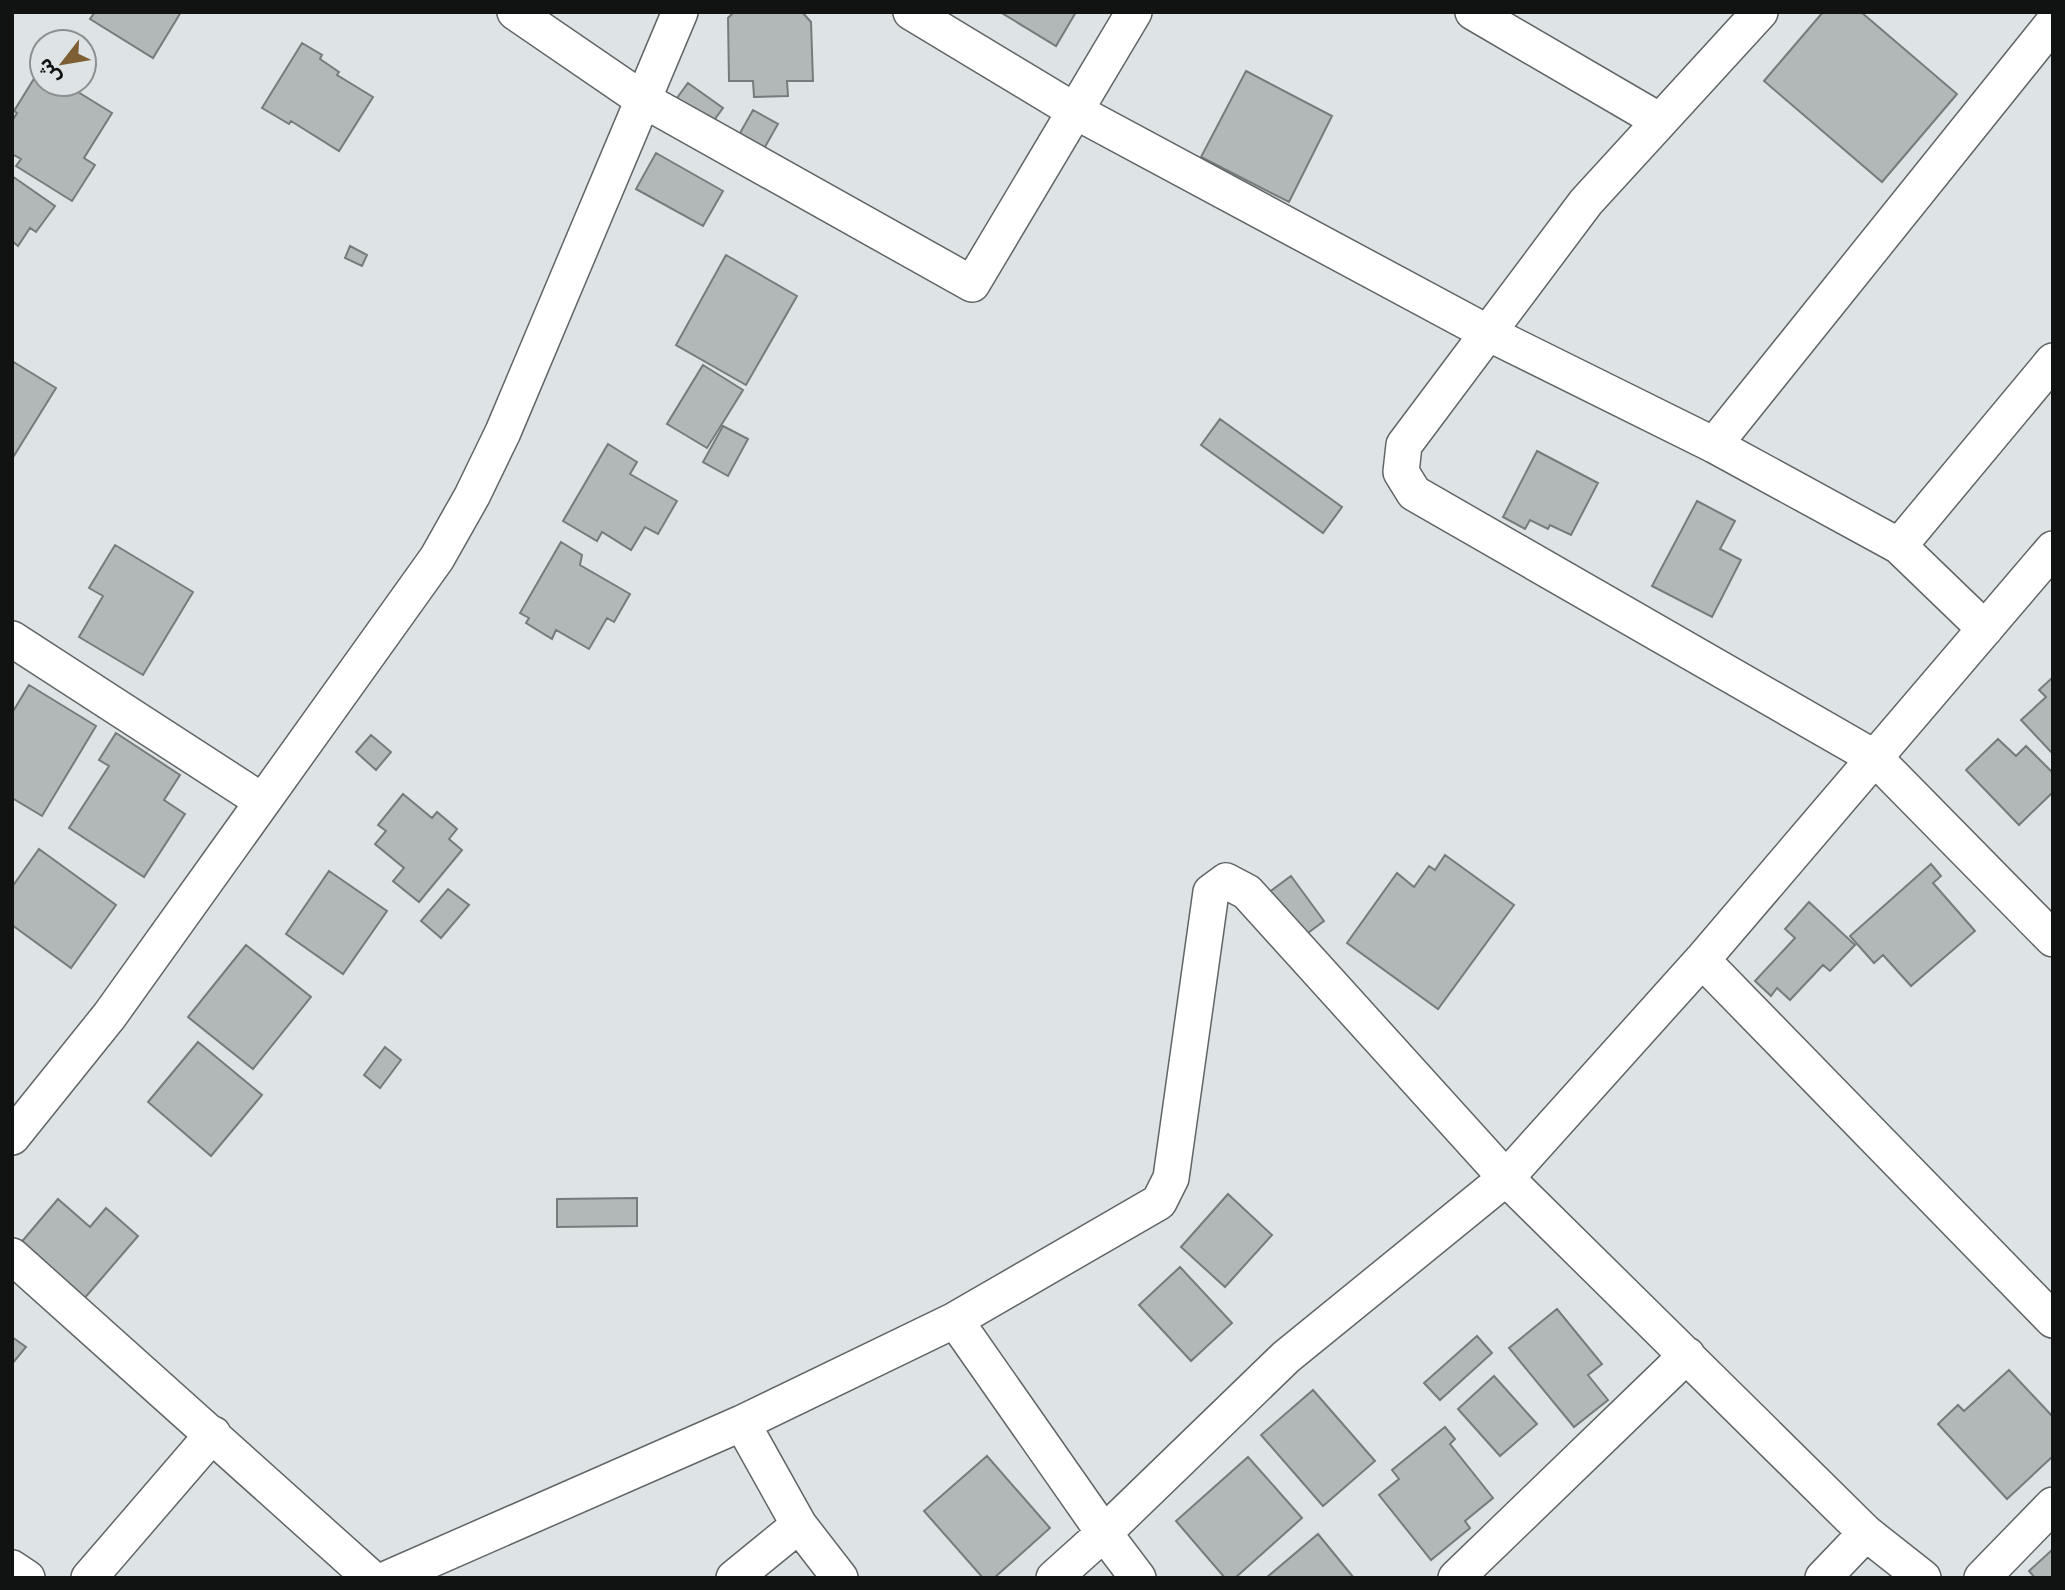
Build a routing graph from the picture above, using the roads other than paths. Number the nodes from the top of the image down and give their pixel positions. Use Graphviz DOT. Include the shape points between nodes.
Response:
graph roads {
  1 [pos="515,12"];
  2 [pos="680,12"];
  3 [pos="911,12"];
  4 [pos="1134,12"];
  5 [pos="1473,12"];
  6 [pos="1760,12"];
  7 [pos="2053,23"];
  8 [pos="642,99"];
  9 [pos="1074,111"];
  10 [pos="1660,121"];
  11 [pos="1488,333"];
  12 [pos="2053,361"];
  13 [pos="1714,445"];
  14 [pos="1899,545"];
  15 [pos="2049,563"];
  16 [pos="1984,629"];
  17 [pos="12,639"];
  18 [pos="1875,758"];
  19 [pos="262,801"];
  20 [pos="2053,939"];
  21 [pos="1702,960"];
  22 [pos="12,1137"];
  23 [pos="1506,1178"];
  24 [pos="12,1255"];
  25 [pos="955,1320"];
  26 [pos="2053,1320"];
  27 [pos="1686,1355"];
  28 [pos="742,1423"];
  29 [pos="213,1434"];
  30 [pos="2053,1505"];
  31 [pos="799,1525"];
  32 [pos="1104,1533"];
  33 [pos="1866,1533"];
  34 [pos="12,1567"];
  35 [pos="27,1578"];
  36 [pos="89,1578"];
  37 [pos="371,1578"];
  38 [pos="389,1578"];
  39 [pos="734,1578"];
  40 [pos="839,1578"];
  41 [pos="1054,1578"];
  42 [pos="1138,1578"];
  43 [pos="1456,1578"];
  44 [pos="1823,1578"];
  45 [pos="1923,1578"];
  46 [pos="1982,1578"];
  1 -- 8 [label="street"];
  2 -- 8 [label="street"];
  3 -- 9 [label="street"];
  4 -- 9 [label="street"];
  5 -- 10 [label="street"];
  6 -- 10 [label="street"];
  7 -- 13 [label="street"];
  8 -- 9 [label="street" via="972,284"];
  8 -- 19 [label="street" via="472,496 437,558"];
  9 -- 11 [label="street"];
  10 -- 11 [label="street" via="1586,202"];
  11 -- 13 [label="street"];
  11 -- 18 [label="street" via="1404,445 1401,472 1414,493"];
  12 -- 14 [label="street"];
  13 -- 14 [label="street"];
  14 -- 16 [label="street"];
  15 -- 16 [label="street"];
  16 -- 18 [label="street"];
  17 -- 19 [label="street"];
  18 -- 20 [label="street"];
  18 -- 21 [label="street"];
  19 -- 22 [label="street" via="110,1015"];
  21 -- 23 [label="street"];
  21 -- 26 [label="street"];
  23 -- 25 [label="street" via="1247,892 1226,881 1211,892 1171,1178 1159,1202"];
  23 -- 27 [label="street"];
  23 -- 32 [label="street" via="1286,1357"];
  24 -- 29 [label="street"];
  25 -- 28 [label="street"];
  25 -- 32 [label="street"];
  27 -- 33 [label="street"];
  27 -- 43 [label="street"];
  28 -- 31 [label="street"];
  28 -- 38 [label="street"];
  29 -- 36 [label="street"];
  29 -- 37 [label="street"];
  30 -- 46 [label="street"];
  31 -- 39 [label="street"];
  31 -- 40 [label="street"];
  32 -- 41 [label="street"];
  32 -- 42 [label="street"];
  33 -- 44 [label="street"];
  33 -- 45 [label="street"];
  34 -- 35 [label="street"];
}
